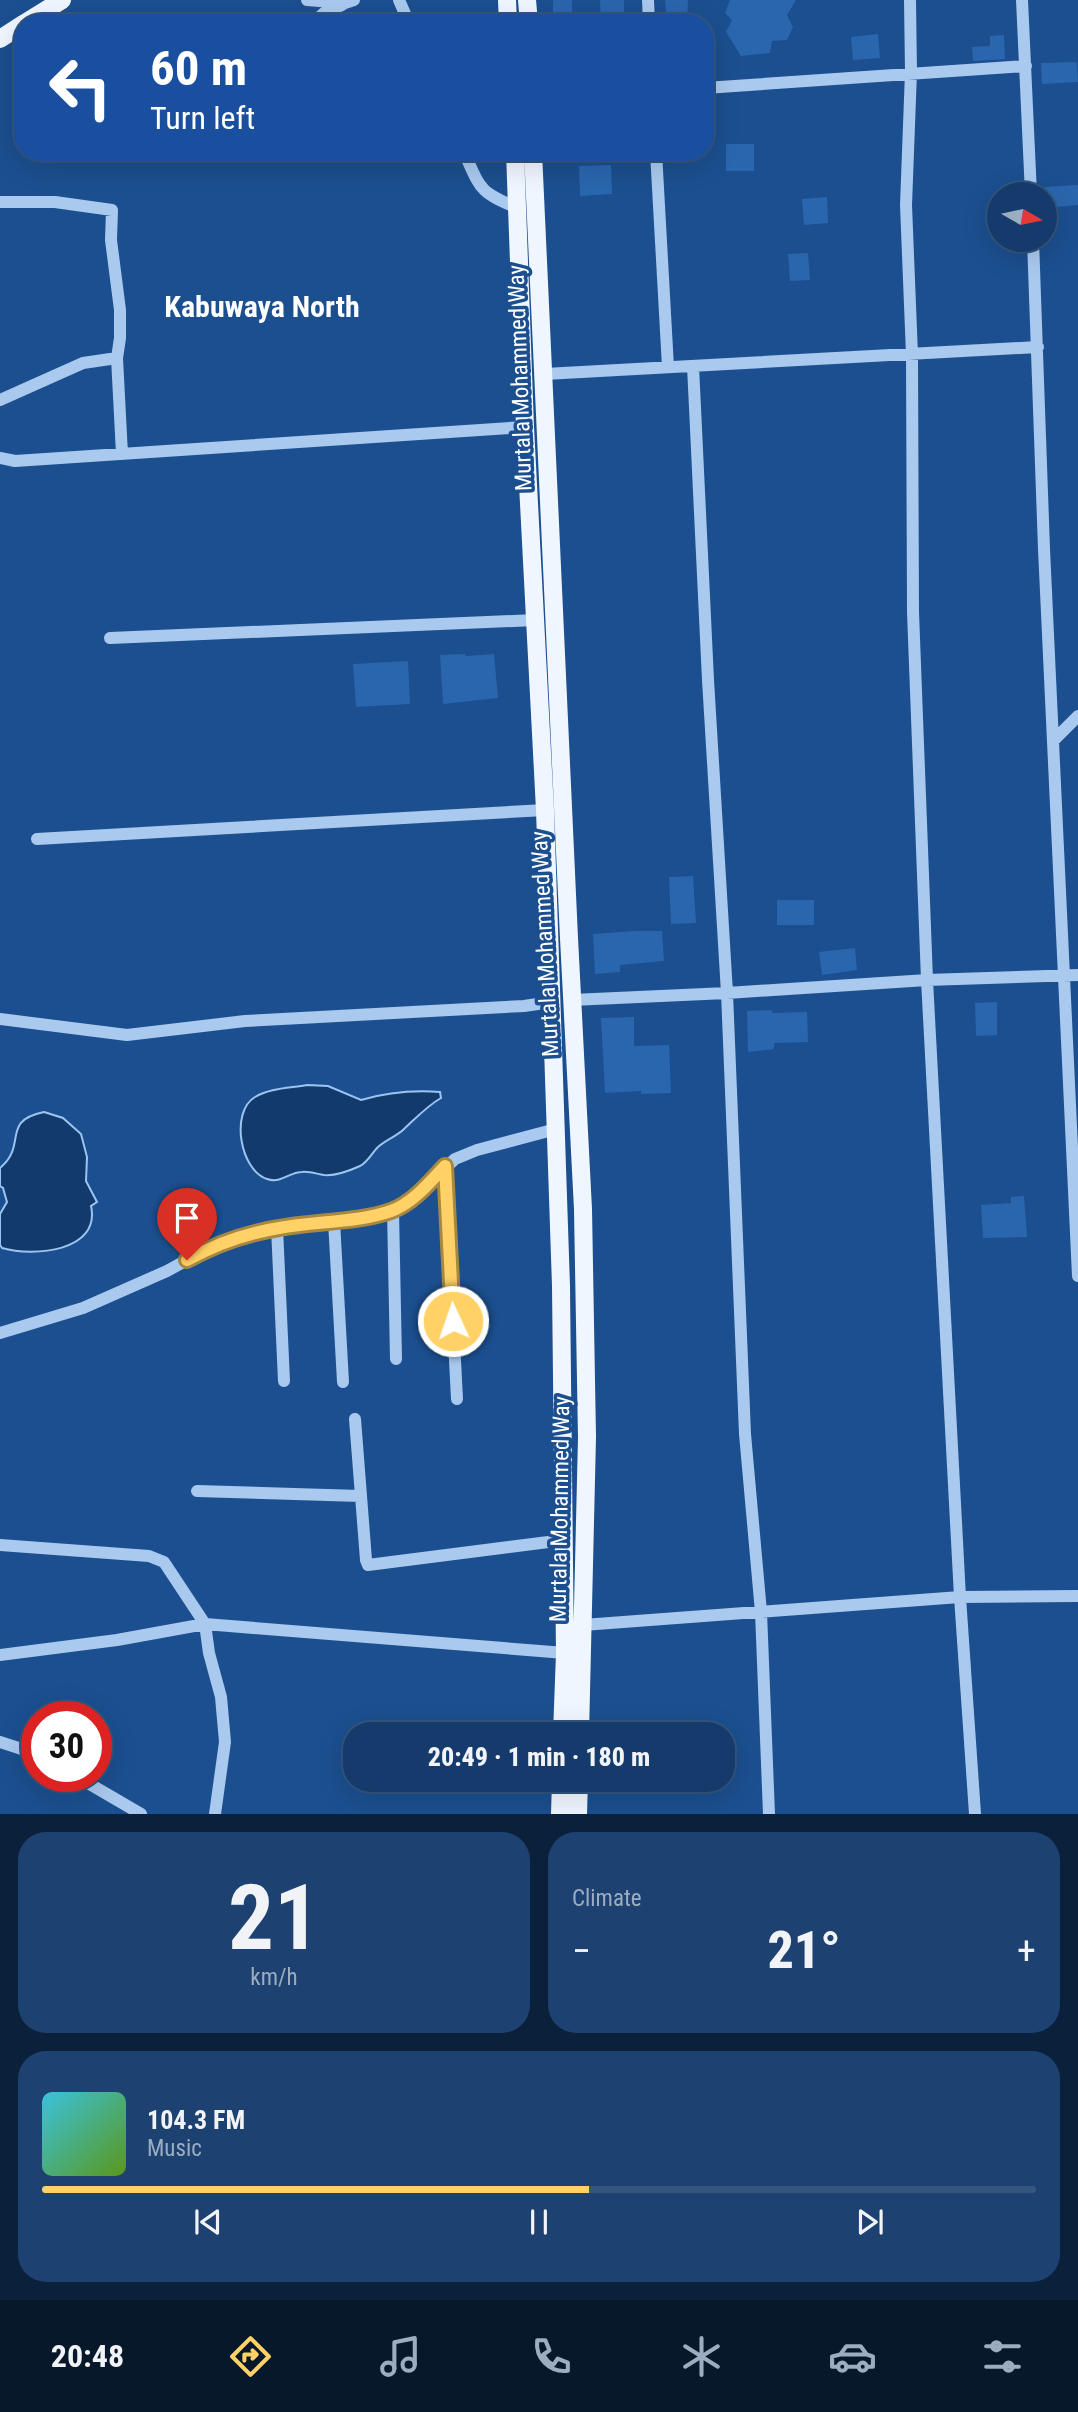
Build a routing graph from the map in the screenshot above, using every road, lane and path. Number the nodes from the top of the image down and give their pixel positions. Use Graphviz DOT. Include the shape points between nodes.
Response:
graph roads {
  1 [pos="62,0"];
  2 [pos="307,0"];
  3 [pos="910,0"];
  4 [pos="1022,0"];
  5 [pos="350,2"];
  6 [pos="40,14"];
  7 [pos="323,14"];
  8 [pos="1026,66"];
  9 [pos="911,72"];
  10 [pos="714,87"];
  11 [pos="468,161"];
  12 [pos="515,161"];
  13 [pos="533,161"];
  14 [pos="656,161"];
  15 [pos="1031,182"];
  16 [pos="0,202"];
  17 [pos="517,208"];
  18 [pos="1034,252"];
  19 [pos="1038,347"];
  20 [pos="912,355"];
  21 [pos="117,358"];
  22 [pos="693,366"];
  23 [pos="668,368"];
  24 [pos="545,374"];
  25 [pos="0,400"];
  26 [pos="525,427"];
  27 [pos="122,454"];
  28 [pos="0,458"];
  29 [pos="535,620"];
  30 [pos="110,638"];
  31 [pos="1078,716"];
  32 [pos="1054,740"];
  33 [pos="545,810"];
  34 [pos="37,839"];
  35 [pos="1063,975"];
  36 [pos="1078,975"];
  37 [pos="927,980"];
  38 [pos="727,993"];
  39 [pos="572,1000"];
  40 [pos="551,1002"];
  41 [pos="0,1019"];
  42 [pos="556,1129"];
  43 [pos="445,1166"];
  44 [pos="393,1210"];
  45 [pos="334,1221"];
  46 [pos="276,1228"];
  47 [pos="1078,1276"];
  48 [pos="0,1333"];
  49 [pos="396,1359"];
  50 [pos="284,1381"];
  51 [pos="343,1382"];
  52 [pos="457,1399"];
  53 [pos="355,1419"];
  54 [pos="197,1491"];
  55 [pos="360,1496"];
  56 [pos="564,1540"];
  57 [pos="0,1545"];
  58 [pos="1078,1596"];
  59 [pos="960,1597"];
  60 [pos="761,1612"];
  61 [pos="205,1624"];
  62 [pos="583,1625"];
  63 [pos="565,1653"];
  64 [pos="0,1654"];
  65 [pos="562,1722"];
  66 [pos="580,1722"];
  67 [pos="0,1742"];
  68 [pos="21,1749"];
  69 [pos="103,1792"];
  70 [pos="561,1792"];
  71 [pos="579,1792"];
  72 [pos="141,1814"];
  73 [pos="215,1814"];
  74 [pos="560,1814"];
  75 [pos="578,1814"];
  76 [pos="769,1814"];
  77 [pos="975,1814"];
  1 -- 6 [label="main road"];
  2 -- 5 [label="street"];
  3 -- 9 [label="street"];
  4 -- 8 [label="street"];
  5 -- 7 [label="street"];
  8 -- 9 [label="street"];
  8 -- 15 [label="street"];
  9 -- 10 [label="street"];
  9 -- 20 [label="street" via="906,205"];
  11 -- 17 [label="street" via="481,188"];
  12 -- 17 [label="main road, Murtala Mohammed Way"];
  13 -- 24 [label="main road, Murtala Mohammed Way"];
  14 -- 23 [label="street"];
  16 -- 21 [label="street" via="55,202 111,210 120,310"];
  17 -- 26 [label="main road, Murtala Mohammed Way"];
  18 -- 19 [label="street"];
  19 -- 20 [label="street"];
  19 -- 32 [label="street"];
  20 -- 22 [label="street"];
  20 -- 37 [label="street" via="913,612"];
  21 -- 25 [label="street" via="83,363"];
  21 -- 27 [label="street"];
  22 -- 23 [label="street"];
  22 -- 38 [label="street"];
  23 -- 24 [label="street"];
  24 -- 39 [label="main road, Murtala Mohammed Way"];
  26 -- 27 [label="street"];
  26 -- 29 [label="main road, Murtala Mohammed Way"];
  27 -- 28 [label="street"];
  29 -- 30 [label="street"];
  29 -- 33 [label="main road, Murtala Mohammed Way"];
  31 -- 32 [label="street"];
  32 -- 35 [label="street"];
  33 -- 34 [label="street"];
  33 -- 40 [label="main road, Murtala Mohammed Way"];
  35 -- 36 [label="street"];
  35 -- 37 [label="street"];
  35 -- 47 [label="street"];
  37 -- 38 [label="street"];
  37 -- 59 [label="street"];
  38 -- 39 [label="street"];
  38 -- 60 [label="street" via="746,1434"];
  39 -- 62 [label="main road, Murtala Mohammed Way" via="585,1309"];
  40 -- 41 [label="street" via="245,1021 127,1035"];
  40 -- 42 [label="main road, Murtala Mohammed Way"];
  42 -- 43 [label="street" via="477,1150"];
  42 -- 56 [label="main road, Murtala Mohammed Way"];
  43 -- 44 [label="street"];
  43 -- 52 [label="street"];
  44 -- 45 [label="street"];
  44 -- 49 [label="street"];
  45 -- 46 [label="street"];
  45 -- 51 [label="street"];
  46 -- 48 [label="street" via="207,1249 83,1308"];
  46 -- 50 [label="street"];
  53 -- 55 [label="street"];
  54 -- 55 [label="street"];
  55 -- 56 [label="street" via="369,1565"];
  56 -- 63 [label="main road, Murtala Mohammed Way"];
  57 -- 61 [label="street" via="158,1559"];
  58 -- 59 [label="street"];
  59 -- 60 [label="street"];
  59 -- 77 [label="street"];
  60 -- 62 [label="street"];
  60 -- 76 [label="street"];
  61 -- 63 [label="street"];
  61 -- 64 [label="street"];
  61 -- 73 [label="street" via="221,1697 225,1742"];
  62 -- 66 [label="main road, Murtala Mohammed Way"];
  63 -- 65 [label="main road, Murtala Mohammed Way"];
  67 -- 68 [label="street"];
  69 -- 72 [label="street"];
  70 -- 74 [label="main road"];
  71 -- 75 [label="main road"];
}
